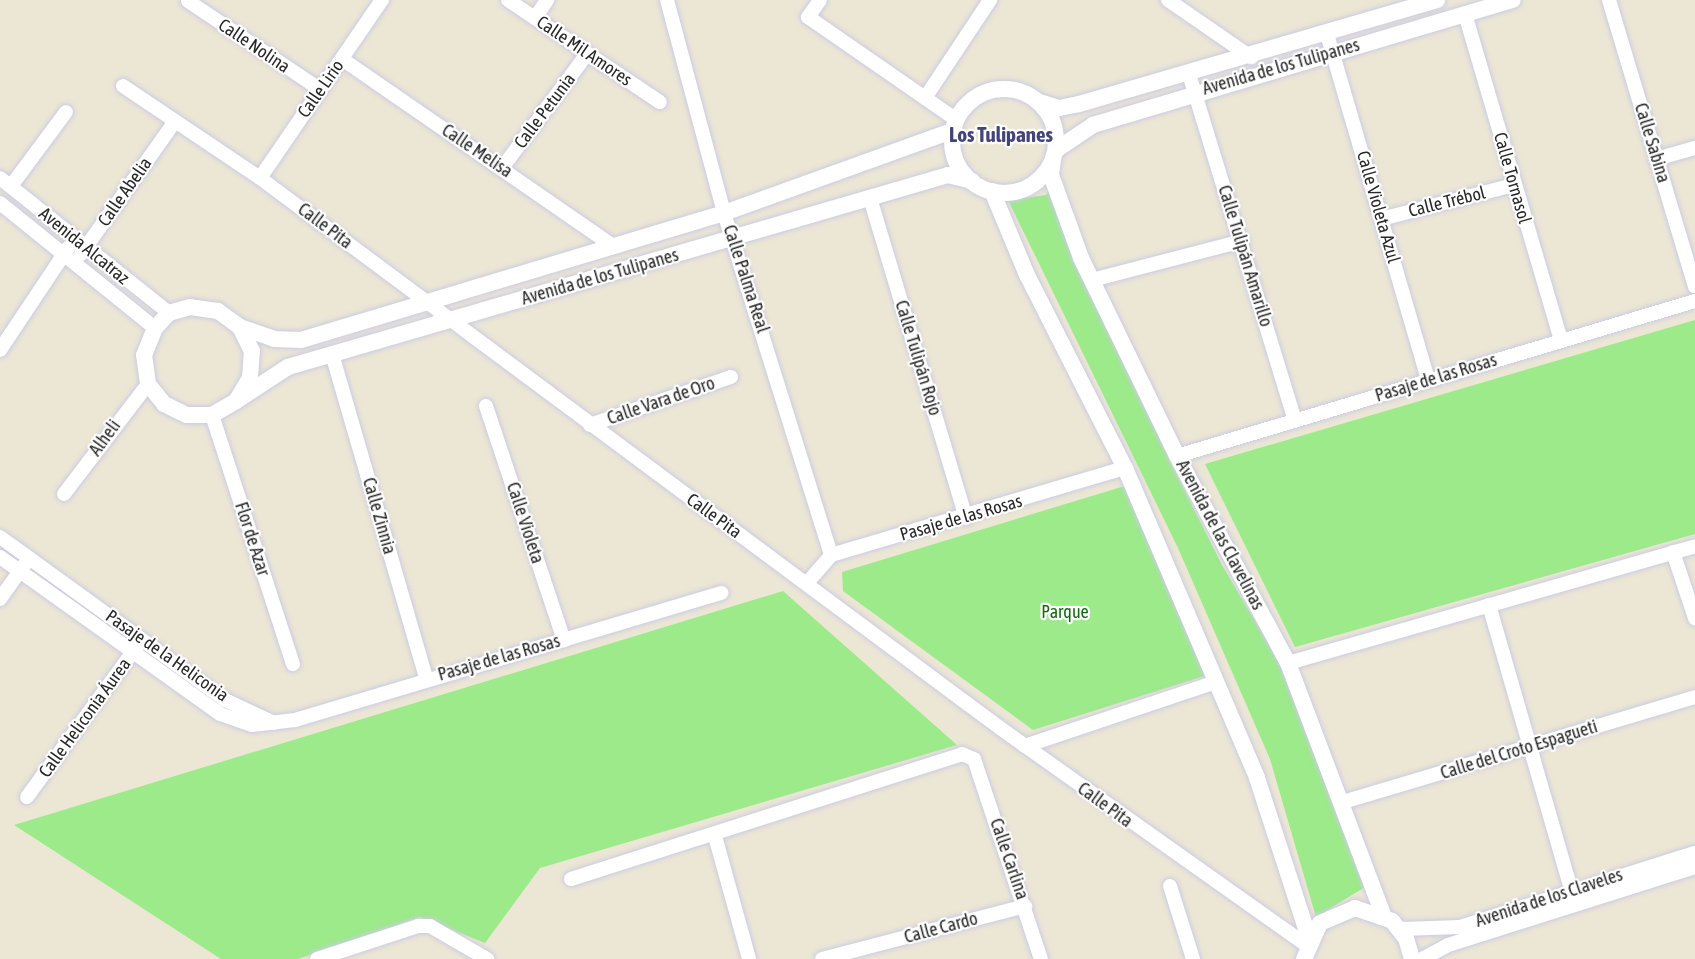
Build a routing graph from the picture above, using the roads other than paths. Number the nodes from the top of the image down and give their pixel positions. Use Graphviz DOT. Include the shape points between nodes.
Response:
graph roads {
  1 [pos="507,0"];
  2 [pos="547,0"];
  3 [pos="667,0"];
  4 [pos="820,0"];
  5 [pos="990,0"];
  6 [pos="1168,0"];
  7 [pos="1513,0"];
  8 [pos="1609,0"];
  9 [pos="188,1"];
  10 [pos="377,2"];
  11 [pos="1426,2"];
  12 [pos="1465,14"];
  13 [pos="535,18"];
  14 [pos="1431,24"];
  15 [pos="1327,34"];
  16 [pos="1333,52"];
  17 [pos="587,54"];
  18 [pos="1251,57"];
  19 [pos="342,59"];
  20 [pos="1189,74"];
  21 [pos="123,86"];
  22 [pos="321,90"];
  23 [pos="1194,93"];
  24 [pos="925,98"];
  25 [pos="660,102"];
  26 [pos="1039,102"];
  27 [pos="66,112"];
  28 [pos="175,121"];
  29 [pos="955,125"];
  30 [pos="1695,148"];
  31 [pos="1054,155"];
  32 [pos="1656,159"];
  33 [pos="502,168"];
  34 [pos="260,178"];
  35 [pos="972,181"];
  36 [pos="6,182"];
  37 [pos="1513,185"];
  38 [pos="992,191"];
  39 [pos="870,198"];
  40 [pos="0,203"];
  41 [pos="724,213"];
  42 [pos="1381,219"];
  43 [pos="74,238"];
  44 [pos="735,238"];
  45 [pos="1242,241"];
  46 [pos="610,244"];
  47 [pos="85,249"];
  48 [pos="69,258"];
  49 [pos="1092,280"];
  50 [pos="1695,286"];
  51 [pos="423,299"];
  52 [pos="1695,301"];
  53 [pos="169,313"];
  54 [pos="453,318"];
  55 [pos="240,327"];
  56 [pos="155,328"];
  57 [pos="1561,341"];
  58 [pos="0,350"];
  59 [pos="332,354"];
  60 [pos="731,377"];
  61 [pos="1428,381"];
  62 [pos="148,384"];
  63 [pos="236,401"];
  64 [pos="486,406"];
  65 [pos="212,414"];
  66 [pos="1295,420"];
  67 [pos="590,425"];
  68 [pos="1177,456"];
  69 [pos="1125,468"];
  70 [pos="64,494"];
  71 [pos="966,518"];
  72 [pos="0,537"];
  73 [pos="1695,546"];
  74 [pos="1673,552"];
  75 [pos="831,555"];
  76 [pos="0,557"];
  77 [pos="30,558"];
  78 [pos="20,571"];
  79 [pos="807,583"];
  80 [pos="721,593"];
  81 [pos="0,599"];
  82 [pos="1489,605"];
  83 [pos="1695,618"];
  84 [pos="141,639"];
  85 [pos="564,640"];
  86 [pos="133,653"];
  87 [pos="1288,663"];
  88 [pos="293,664"];
  89 [pos="426,678"];
  90 [pos="1216,682"];
  91 [pos="1695,697"];
  92 [pos="276,723"];
  93 [pos="1025,746"];
  94 [pos="1528,748"];
  95 [pos="27,797"];
  96 [pos="1343,802"];
  97 [pos="715,836"];
  98 [pos="1695,853"];
  99 [pos="1695,867"];
  100 [pos="571,879"];
  101 [pos="1170,886"];
  102 [pos="1570,890"];
  103 [pos="1575,903"];
  104 [pos="1025,906"];
  105 [pos="1383,914"];
  106 [pos="1401,929"];
  107 [pos="1306,947"];
  108 [pos="317,959"];
  109 [pos="488,959"];
  110 [pos="749,959"];
  111 [pos="822,959"];
  112 [pos="1041,959"];
  113 [pos="1193,959"];
  114 [pos="1412,959"];
  115 [pos="1422,959"];
  1 -- 13 [label="street, Calle Mil Amores"];
  2 -- 13 [label="street"];
  3 -- 41 [label="street, Calle Palma Real"];
  4 -- 24 [label="street" via="808,17"];
  5 -- 24 [label="street"];
  6 -- 18 [label="street"];
  7 -- 12 [label="street, Avenida de los Tulipanes"];
  8 -- 32 [label="street, Calle Sabina"];
  9 -- 22 [label="street, Calle Nolina"];
  10 -- 19 [label="street, Calle Lirio"];
  11 -- 14 [label="street"];
  11 -- 15 [label="street, Avenida de los Tulipanes"];
  12 -- 14 [label="street, Avenida de los Tulipanes"];
  12 -- 37 [label="street, Calle Tornasol"];
  13 -- 17 [label="street, Calle Mil Amores"];
  14 -- 16 [label="street, Avenida de los Tulipanes"];
  15 -- 16 [label="street, Calle Violeta Azul"];
  15 -- 18 [label="street, Avenida de los Tulipanes"];
  16 -- 23 [label="street, Avenida de los Tulipanes"];
  16 -- 42 [label="street, Calle Violeta Azul"];
  17 -- 25 [label="street, Calle Mil Amores"];
  17 -- 33 [label="street, Calle Petunia"];
  18 -- 20 [label="street, Avenida de los Tulipanes"];
  19 -- 22 [label="street, Calle Lirio"];
  19 -- 33 [label="street, Calle Melisa"];
  20 -- 23 [label="street, Calle Tulipán Amarillo"];
  20 -- 26 [label="street, Avenida de los Tulipanes" via="1059,108"];
  21 -- 28 [label="street, Calle Pita"];
  22 -- 34 [label="street, Calle Lirio"];
  23 -- 31 [label="street, Avenida de los Tulipanes" via="1093,124"];
  23 -- 45 [label="street, Calle Tulipán Amarillo"];
  24 -- 29 [label="street"];
  26 -- 29 [label="street" via="1020,92 989,91 970,102"];
  26 -- 31 [label="street" via="1052,119"];
  27 -- 36 [label="street"];
  28 -- 34 [label="street, Calle Pita"];
  28 -- 47 [label="street, Calle Abelia"];
  29 -- 35 [label="street" via="954,153"];
  29 -- 41 [label="street, Avenida de los Tulipanes"];
  30 -- 32 [label="street"];
  31 -- 38 [label="street" via="1033,184 1014,192"];
  31 -- 49 [label="street, Avenida de las Clavelinas" via="1051,175"];
  32 -- 50 [label="street, Calle Sabina"];
  33 -- 46 [label="street, Calle Melisa"];
  34 -- 51 [label="street, Calle Pita"];
  35 -- 38 [label="street"];
  35 -- 39 [label="street, Avenida de los Tulipanes" via="948,175"];
  36 -- 43 [label="street, Avenida Alcatraz"];
  37 -- 42 [label="street, Calle Trébol"];
  37 -- 57 [label="street, Calle Tornasol"];
  38 -- 69 [label="street" via="1027,275"];
  39 -- 44 [label="street, Avenida de los Tulipanes"];
  39 -- 71 [label="street, Calle Tulipán Rojo"];
  40 -- 48 [label="street, Avenida Alcatraz"];
  41 -- 44 [label="street, Calle Palma Real"];
  41 -- 46 [label="street, Avenida de los Tulipanes"];
  42 -- 61 [label="street, Calle Violeta Azul"];
  43 -- 47 [label="street, Avenida Alcatraz"];
  43 -- 48 [label="street"];
  44 -- 54 [label="street, Avenida de los Tulipanes"];
  44 -- 75 [label="street, Calle Palma Real"];
  45 -- 49 [label="street"];
  45 -- 66 [label="street, Calle Tulipán Amarillo"];
  46 -- 51 [label="street, Avenida de los Tulipanes"];
  47 -- 48 [label="street, Calle Abelia"];
  47 -- 53 [label="street, Avenida Alcatraz"];
  48 -- 56 [label="street, Avenida Alcatraz"];
  48 -- 58 [label="street"];
  49 -- 68 [label="street, Avenida de las Clavelinas"];
  51 -- 54 [label="street, Calle Pita"];
  51 -- 55 [label="street, Avenida de los Tulipanes" via="301,340 274,339"];
  52 -- 57 [label="street, Pasaje de las Rosas"];
  53 -- 55 [label="street, Avenida de los Tulipanes" via="190,308 218,311"];
  53 -- 56 [label="street"];
  54 -- 59 [label="street, Avenida de los Tulipanes"];
  54 -- 67 [label="street, Calle Pita"];
  55 -- 63 [label="street" via="252,351 250,378"];
  56 -- 62 [label="street" via="144,355"];
  57 -- 61 [label="street, Pasaje de las Rosas"];
  59 -- 63 [label="street, Avenida de los Tulipanes" via="288,367"];
  59 -- 89 [label="street, Calle Zinnia"];
  60 -- 67 [label="street, Calle Vara de Oro"];
  61 -- 66 [label="street, Pasaje de las Rosas"];
  62 -- 65 [label="street" via="164,404 187,415"];
  62 -- 70 [label="street, Alheli"];
  63 -- 65 [label="street, Avenida de los Tulipanes"];
  64 -- 85 [label="street, Calle Violeta"];
  65 -- 88 [label="street, Flor de Azar"];
  66 -- 68 [label="street, Pasaje de las Rosas"];
  67 -- 79 [label="street, Calle Pita"];
  68 -- 87 [label="street, Avenida de las Clavelinas"];
  69 -- 71 [label="street, Pasaje de las Rosas"];
  69 -- 90 [label="street"];
  71 -- 75 [label="street, Pasaje de las Rosas"];
  72 -- 77 [label="street, Pasaje de la Heliconia"];
  73 -- 74 [label="street"];
  74 -- 82 [label="street"];
  74 -- 83 [label="street"];
  75 -- 79 [label="street"];
  76 -- 78 [label="street, Pasaje de la Heliconia"];
  77 -- 78 [label="street"];
  77 -- 84 [label="street, Pasaje de la Heliconia"];
  78 -- 81 [label="street"];
  78 -- 86 [label="street, Pasaje de la Heliconia"];
  79 -- 93 [label="street, Calle Pita"];
  80 -- 85 [label="street, Pasaje de las Rosas"];
  82 -- 87 [label="street"];
  82 -- 94 [label="street"];
  84 -- 86 [label="street, Calle Heliconia Áurea"];
  84 -- 92 [label="street, Pasaje de la Heliconia" via="225,700"];
  85 -- 89 [label="street, Pasaje de las Rosas"];
  86 -- 92 [label="street, Pasaje de la Heliconia" via="220,714 252,725"];
  86 -- 95 [label="street, Calle Heliconia Áurea"];
  87 -- 96 [label="street, Avenida de las Clavelinas"];
  89 -- 92 [label="street, Pasaje de las Rosas"];
  90 -- 93 [label="street"];
  90 -- 107 [label="street" via="1257,778"];
  91 -- 94 [label="street, Calle del Croto Espagueti"];
  93 -- 107 [label="street, Calle Pita"];
  94 -- 96 [label="street, Calle del Croto Espagueti"];
  94 -- 102 [label="street"];
  96 -- 105 [label="street, Avenida de las Clavelinas"];
  97 -- 100 [label="street"];
  97 -- 104 [label="street, Calle Carlina" via="962,754 975,759"];
  97 -- 110 [label="street"];
  98 -- 102 [label="street, Avenida de los Claveles"];
  99 -- 103 [label="street, Avenida de los Claveles"];
  101 -- 113 [label="street"];
  102 -- 103 [label="street"];
  102 -- 106 [label="street, Avenida de los Claveles" via="1460,927"];
  103 -- 115 [label="street, Avenida de los Claveles"];
  104 -- 111 [label="street, Calle Cardo"];
  104 -- 112 [label="street, Calle Carlina"];
  105 -- 106 [label="street"];
  105 -- 107 [label="street" via="1345,909 1327,917"];
  106 -- 114 [label="street"];
  108 -- 109 [label="street" via="430,926"];
}
